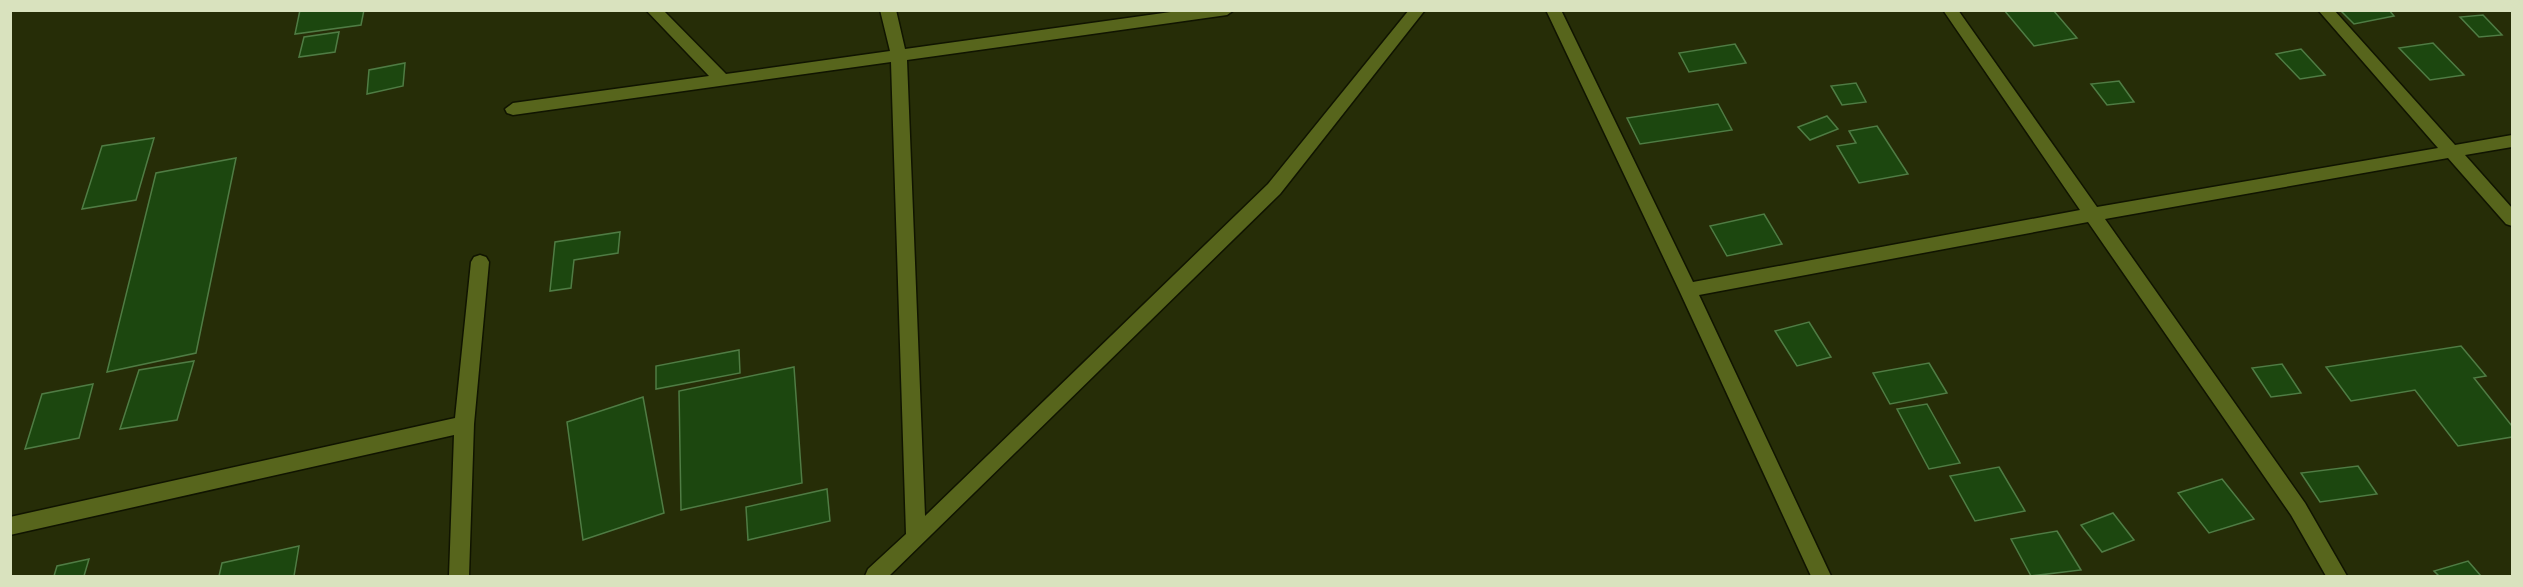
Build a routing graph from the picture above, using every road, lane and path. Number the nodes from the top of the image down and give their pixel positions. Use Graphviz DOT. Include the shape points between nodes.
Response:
graph roads {
  1 [pos="653,10"];
  2 [pos="888,10"];
  3 [pos="1227,10"];
  4 [pos="1418,10"];
  5 [pos="1553,10"];
  6 [pos="1950,10"];
  7 [pos="2325,10"];
  8 [pos="899,56"];
  9 [pos="724,81"];
  10 [pos="513,109"];
  11 [pos="2512,141"];
  12 [pos="2450,152"];
  13 [pos="2094,214"];
  14 [pos="2512,219"];
  15 [pos="480,262"];
  16 [pos="1688,290"];
  17 [pos="464,424"];
  18 [pos="10,526"];
  19 [pos="916,538"];
  20 [pos="459,576"];
  21 [pos="876,576"];
  22 [pos="1821,576"];
  23 [pos="2337,576"];
  1 -- 9 [label="street"];
  2 -- 8 [label="street"];
  3 -- 8 [label="street"];
  4 -- 19 [label="street" via="1274,189"];
  5 -- 16 [label="street"];
  6 -- 13 [label="street"];
  7 -- 12 [label="street"];
  8 -- 9 [label="street"];
  8 -- 19 [label="street"];
  9 -- 10 [label="street"];
  11 -- 12 [label="street"];
  12 -- 13 [label="street"];
  12 -- 14 [label="street"];
  13 -- 16 [label="street"];
  13 -- 23 [label="street" via="2298,509"];
  15 -- 17 [label="street"];
  16 -- 22 [label="street"];
  17 -- 18 [label="street"];
  17 -- 20 [label="street"];
  19 -- 21 [label="street"];
}
